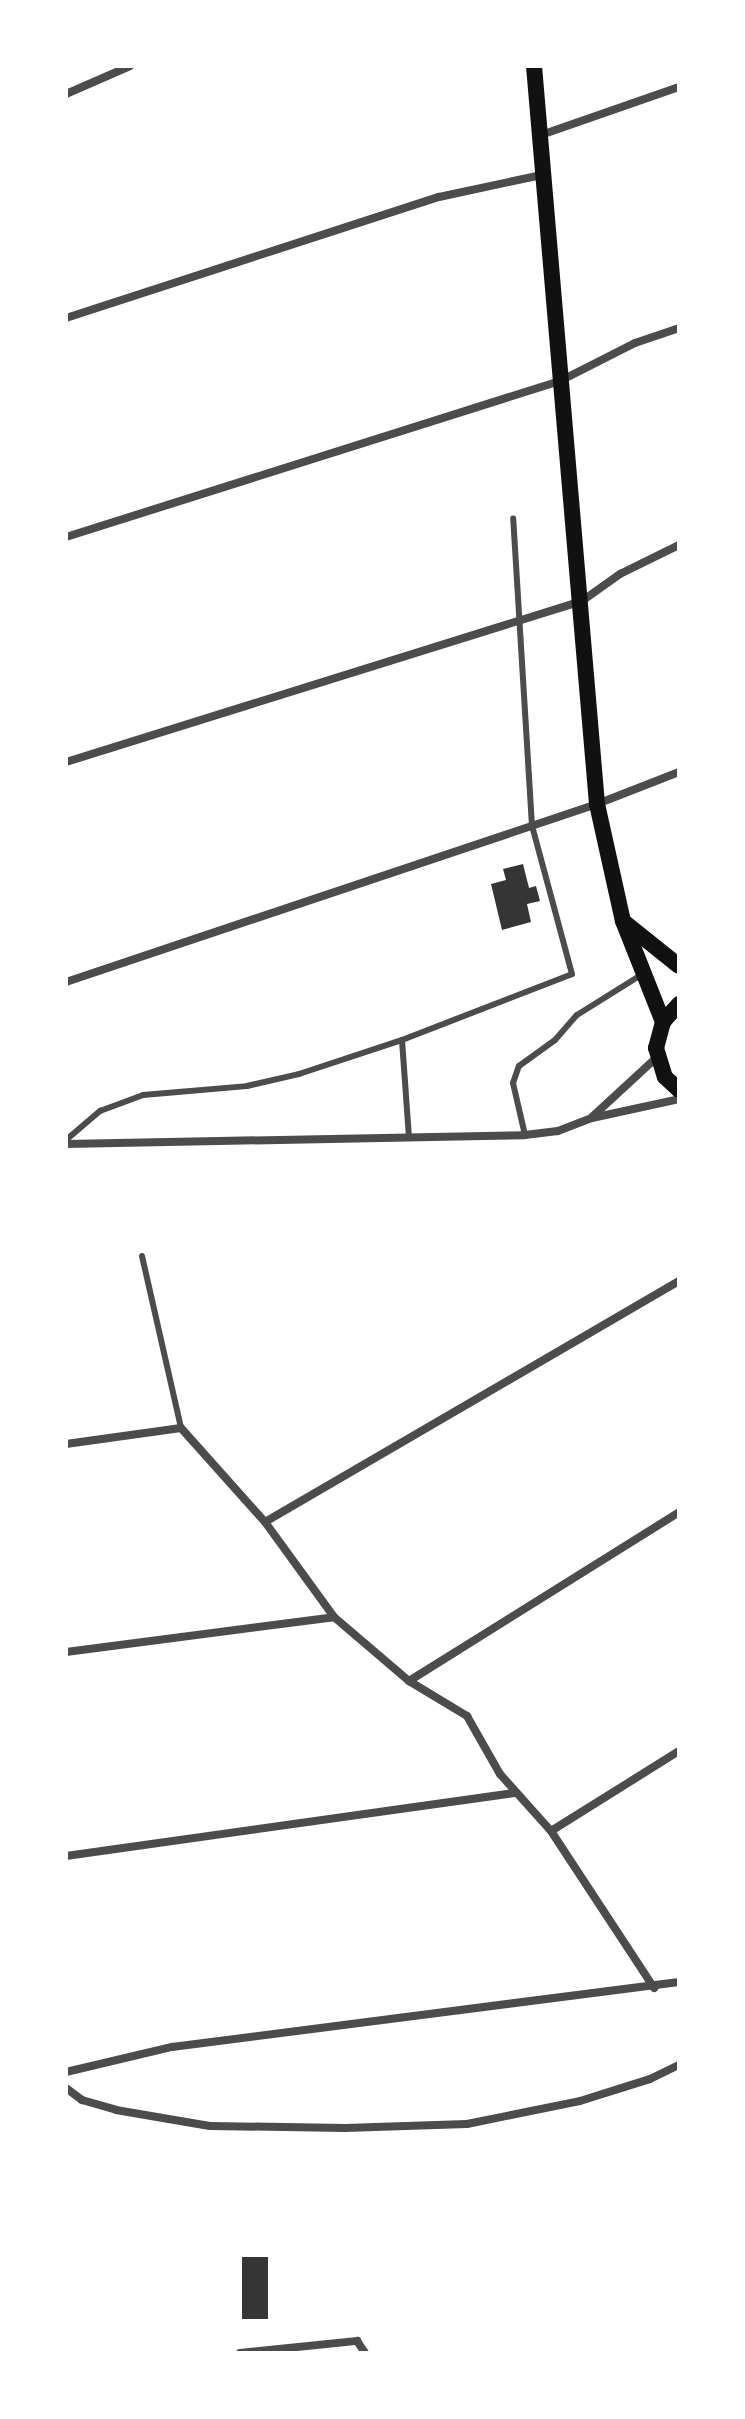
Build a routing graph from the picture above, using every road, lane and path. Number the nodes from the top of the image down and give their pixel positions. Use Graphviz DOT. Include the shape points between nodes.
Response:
graph roads {
  1 [pos="130,66"];
  2 [pos="534,66"];
  3 [pos="679,87"];
  4 [pos="66,94"];
  5 [pos="541,135"];
  6 [pos="542,175"];
  7 [pos="66,318"];
  8 [pos="679,328"];
  9 [pos="560,381"];
  10 [pos="513,519"];
  11 [pos="66,537"];
  12 [pos="679,545"];
  13 [pos="582,601"];
  14 [pos="522,619"];
  15 [pos="66,762"];
  16 [pos="679,772"];
  17 [pos="597,804"];
  18 [pos="532,826"];
  19 [pos="623,921"];
  20 [pos="679,966"];
  21 [pos="643,973"];
  22 [pos="66,982"];
  23 [pos="679,1004"];
  24 [pos="663,1022"];
  25 [pos="402,1040"];
  26 [pos="657,1057"];
  27 [pos="679,1090"];
  28 [pos="679,1099"];
  29 [pos="592,1118"];
  30 [pos="525,1135"];
  31 [pos="409,1138"];
  32 [pos="66,1142"];
  33 [pos="142,1256"];
  34 [pos="679,1281"];
  35 [pos="181,1428"];
  36 [pos="66,1444"];
  37 [pos="679,1512"];
  38 [pos="265,1522"];
  39 [pos="334,1617"];
  40 [pos="66,1652"];
  41 [pos="409,1681"];
  42 [pos="679,1751"];
  43 [pos="515,1793"];
  44 [pos="551,1831"];
  45 [pos="66,1856"];
  46 [pos="679,1982"];
  47 [pos="654,1988"];
  48 [pos="679,2065"];
  49 [pos="66,2072"];
  50 [pos="66,2088"];
  51 [pos="240,2353"];
  52 [pos="365,2353"];
  1 -- 4 [label="street"];
  2 -- 5 [label="main road"];
  3 -- 5 [label="street"];
  5 -- 6 [label="main road"];
  6 -- 7 [label="street" via="439,197"];
  6 -- 9 [label="main road"];
  8 -- 9 [label="street" via="635,343"];
  9 -- 11 [label="street"];
  9 -- 13 [label="main road"];
  10 -- 14 [label="lane"];
  12 -- 13 [label="street" via="620,574"];
  13 -- 14 [label="street"];
  13 -- 17 [label="main road"];
  14 -- 15 [label="street"];
  14 -- 18 [label="lane"];
  16 -- 17 [label="street"];
  17 -- 18 [label="street"];
  17 -- 19 [label="main road"];
  18 -- 22 [label="street"];
  18 -- 25 [label="lane" via="572,974"];
  19 -- 20 [label="main road"];
  19 -- 21 [label="main road"];
  21 -- 24 [label="main road"];
  21 -- 30 [label="lane" via="577,1015 555,1040 519,1066 513,1083"];
  23 -- 24 [label="main road"];
  24 -- 26 [label="main road"];
  25 -- 31 [label="lane"];
  25 -- 32 [label="lane" via="247,1086 143,1095 100,1111"];
  26 -- 27 [label="main road" via="665,1077"];
  26 -- 29 [label="street"];
  28 -- 29 [label="street"];
  29 -- 30 [label="street" via="558,1131"];
  30 -- 31 [label="street"];
  31 -- 32 [label="street"];
  33 -- 35 [label="lane"];
  34 -- 38 [label="street"];
  35 -- 36 [label="street"];
  35 -- 38 [label="street"];
  37 -- 41 [label="street"];
  38 -- 39 [label="street"];
  39 -- 40 [label="street"];
  39 -- 41 [label="street"];
  41 -- 43 [label="street" via="467,1716"];
  42 -- 44 [label="street"];
  43 -- 44 [label="street"];
  43 -- 45 [label="street"];
  44 -- 47 [label="street"];
  46 -- 47 [label="street"];
  47 -- 49 [label="street" via="172,2047"];
  48 -- 50 [label="street" via="580,2101 467,2124 210,2126 116,2110 82,2100"];
  51 -- 52 [label="street" via="357,2341"];
}
